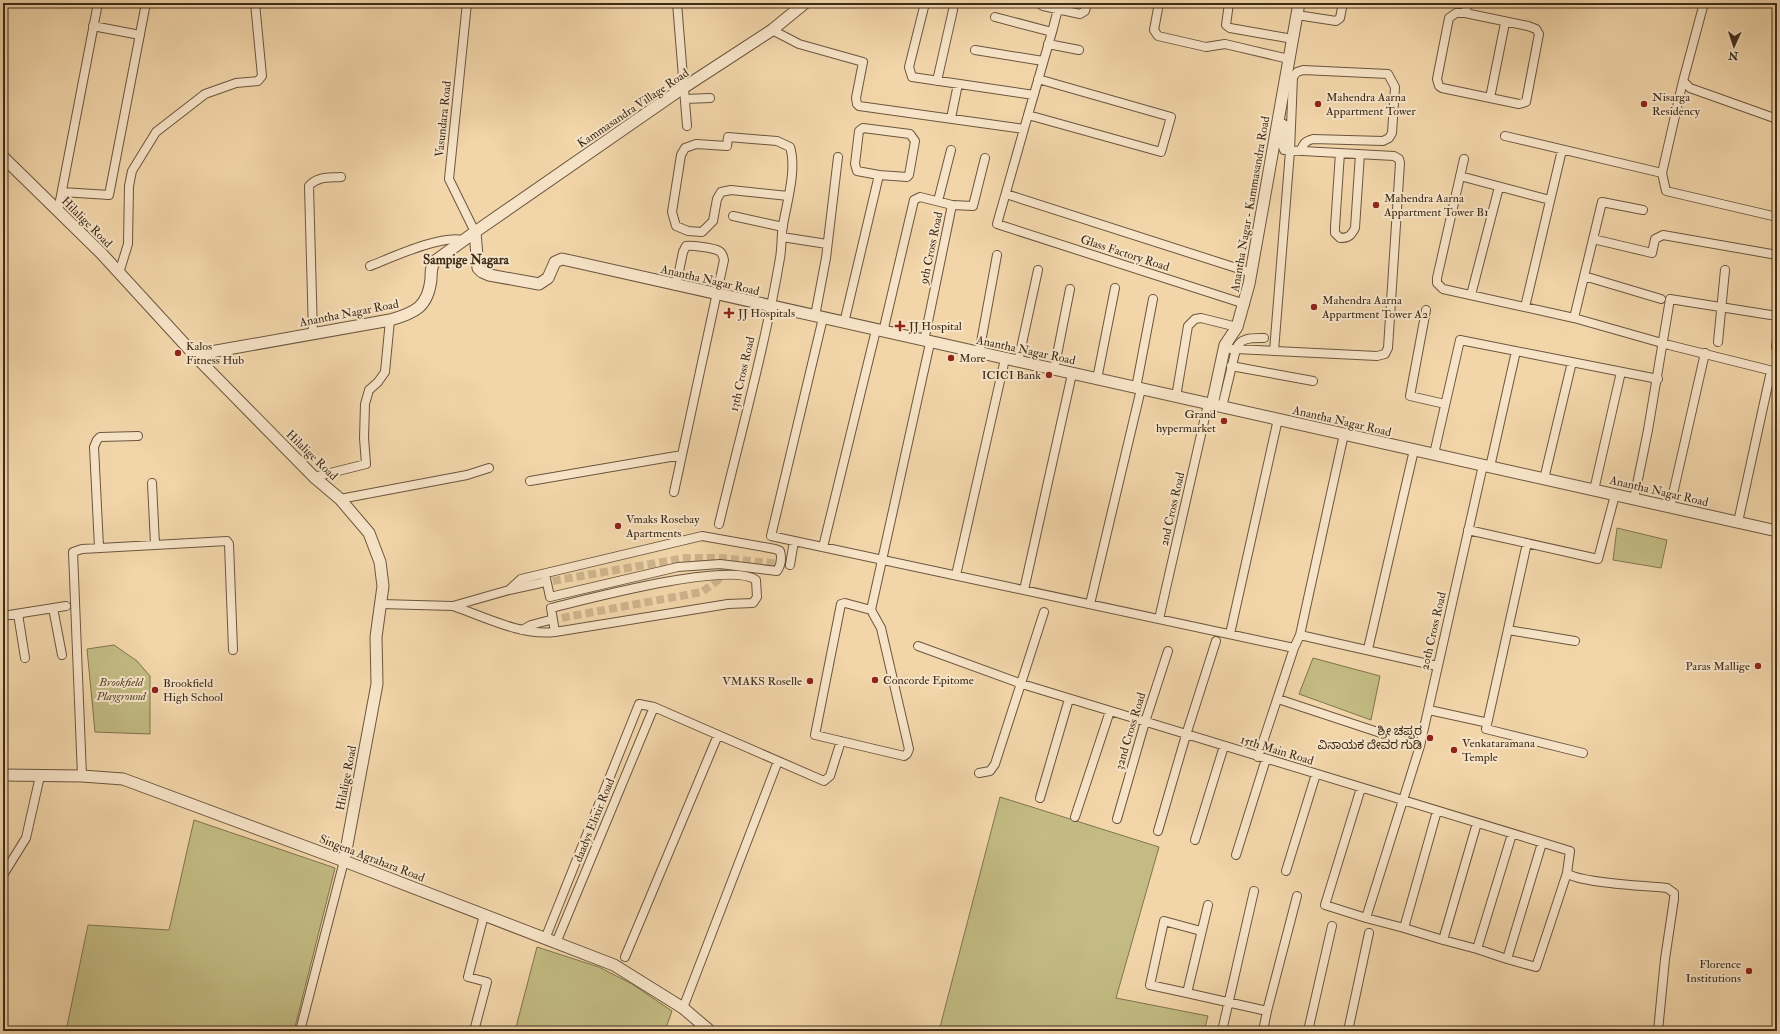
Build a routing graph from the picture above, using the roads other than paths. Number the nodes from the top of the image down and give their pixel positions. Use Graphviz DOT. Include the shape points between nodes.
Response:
graph roads {
  1 [pos="98,3"];
  2 [pos="146,3"];
  3 [pos="254,3"];
  4 [pos="467,3"];
  5 [pos="677,3"];
  6 [pos="805,3"];
  7 [pos="925,3"];
  8 [pos="1038,3"];
  9 [pos="1087,3"];
  10 [pos="1141,3"];
  11 [pos="1147,3"];
  12 [pos="1159,3"];
  13 [pos="1229,3"];
  14 [pos="1299,3"];
  15 [pos="1342,3"];
  16 [pos="1468,3"];
  17 [pos="1704,3"];
  18 [pos="1058,9"];
  19 [pos="953,10"];
  20 [pos="1465,13"];
  21 [pos="1297,16"];
  22 [pos="995,18"];
  23 [pos="1505,23"];
  24 [pos="93,26"];
  25 [pos="772,30"];
  26 [pos="1052,32"];
  27 [pos="140,35"];
  28 [pos="1293,39"];
  29 [pos="1048,44"];
  30 [pos="976,50"];
  31 [pos="1079,50"];
  32 [pos="1289,59"];
  33 [pos="1044,61"];
  34 [pos="1038,80"];
  35 [pos="1683,80"];
  36 [pos="937,81"];
  37 [pos="958,84"];
  38 [pos="684,93"];
  39 [pos="1034,95"];
  40 [pos="710,98"];
  41 [pos="1490,98"];
  42 [pos="1028,115"];
  43 [pos="950,118"];
  44 [pos="1777,120"];
  45 [pos="1278,122"];
  46 [pos="687,126"];
  47 [pos="1024,129"];
  48 [pos="1505,136"];
  49 [pos="951,150"];
  50 [pos="1562,150"];
  51 [pos="1290,151"];
  52 [pos="1301,151"];
  53 [pos="1340,153"];
  54 [pos="1360,154"];
  55 [pos="3,157"];
  56 [pos="838,157"];
  57 [pos="985,158"];
  58 [pos="1464,159"];
  59 [pos="1662,173"];
  60 [pos="879,174"];
  61 [pos="1460,176"];
  62 [pos="341,177"];
  63 [pos="1499,187"];
  64 [pos="62,192"];
  65 [pos="1006,194"];
  66 [pos="788,196"];
  67 [pos="1550,200"];
  68 [pos="938,201"];
  69 [pos="952,205"];
  70 [pos="1643,210"];
  71 [pos="58,211"];
  72 [pos="733,216"];
  73 [pos="1777,217"];
  74 [pos="783,227"];
  75 [pos="475,232"];
  76 [pos="782,237"];
  77 [pos="1593,239"];
  78 [pos="463,240"];
  79 [pos="827,244"];
  80 [pos="997,255"];
  81 [pos="1777,255"];
  82 [pos="370,266"];
  83 [pos="1038,270"];
  84 [pos="1725,270"];
  85 [pos="119,273"];
  86 [pos="1252,273"];
  87 [pos="1584,276"];
  88 [pos="676,286"];
  89 [pos="1114,288"];
  90 [pos="1070,289"];
  91 [pos="716,294"];
  92 [pos="1472,295"];
  93 [pos="1153,299"];
  94 [pos="1661,299"];
  95 [pos="1245,304"];
  96 [pos="770,306"];
  97 [pos="1525,307"];
  98 [pos="1721,308"];
  99 [pos="1426,310"];
  100 [pos="1777,316"];
  101 [pos="819,317"];
  102 [pos="1574,318"];
  103 [pos="390,320"];
  104 [pos="844,323"];
  105 [pos="1237,327"];
  106 [pos="879,331"];
  107 [pos="313,334"];
  108 [pos="1264,338"];
  109 [pos="927,342"];
  110 [pos="1718,342"];
  111 [pos="1664,343"];
  112 [pos="1224,349"];
  113 [pos="1236,349"];
  114 [pos="1274,351"];
  115 [pos="1516,351"];
  116 [pos="979,353"];
  117 [pos="1704,353"];
  118 [pos="194,355"];
  119 [pos="1005,359"];
  120 [pos="1018,362"];
  121 [pos="1572,362"];
  122 [pos="1231,366"];
  123 [pos="1054,370"];
  124 [pos="1774,371"];
  125 [pos="1621,372"];
  126 [pos="1072,374"];
  127 [pos="1096,379"];
  128 [pos="1658,379"];
  129 [pos="1313,381"];
  130 [pos="1139,388"];
  131 [pos="1176,397"];
  132 [pos="1445,404"];
  133 [pos="1214,405"];
  134 [pos="1278,419"];
  135 [pos="1344,434"];
  136 [pos="138,436"];
  137 [pos="1414,450"];
  138 [pos="1434,454"];
  139 [pos="682,455"];
  140 [pos="1487,466"];
  141 [pos="489,468"];
  142 [pos="314,477"];
  143 [pos="1544,479"];
  144 [pos="530,481"];
  145 [pos="152,483"];
  146 [pos="1594,490"];
  147 [pos="674,492"];
  148 [pos="1615,495"];
  149 [pos="340,499"];
  150 [pos="1634,499"];
  151 [pos="1670,507"];
  152 [pos="1738,522"];
  153 [pos="719,524"];
  154 [pos="1468,530"];
  155 [pos="1777,531"];
  156 [pos="794,541"];
  157 [pos="1527,543"];
  158 [pos="155,544"];
  159 [pos="823,547"];
  160 [pos="99,548"];
  161 [pos="882,559"];
  162 [pos="790,565"];
  163 [pos="736,571"];
  164 [pos="545,574"];
  165 [pos="956,575"];
  166 [pos="541,583"];
  167 [pos="509,590"];
  168 [pos="1024,590"];
  169 [pos="381,604"];
  170 [pos="1090,604"];
  171 [pos="66,606"];
  172 [pos="453,606"];
  173 [pos="53,608"];
  174 [pos="871,610"];
  175 [pos="1044,612"];
  176 [pos="18,614"];
  177 [pos="3,616"];
  178 [pos="1159,619"];
  179 [pos="550,620"];
  180 [pos="522,630"];
  181 [pos="1508,630"];
  182 [pos="555,632"];
  183 [pos="1230,634"];
  184 [pos="1300,635"];
  185 [pos="1216,641"];
  186 [pos="1575,641"];
  187 [pos="918,646"];
  188 [pos="1294,648"];
  189 [pos="233,650"];
  190 [pos="1368,650"];
  191 [pos="1168,651"];
  192 [pos="62,655"];
  193 [pos="25,658"];
  194 [pos="1438,666"];
  195 [pos="1022,684"];
  196 [pos="1069,699"];
  197 [pos="1278,699"];
  198 [pos="654,707"];
  199 [pos="1429,710"];
  200 [pos="1110,711"];
  201 [pos="1145,722"];
  202 [pos="1484,722"];
  203 [pos="1186,734"];
  204 [pos="718,735"];
  205 [pos="841,741"];
  206 [pos="1224,746"];
  207 [pos="1420,746"];
  208 [pos="1583,753"];
  209 [pos="1262,758"];
  210 [pos="778,761"];
  211 [pos="979,773"];
  212 [pos="1316,774"];
  213 [pos="3,775"];
  214 [pos="40,776"];
  215 [pos="82,776"];
  216 [pos="1361,788"];
  217 [pos="1040,798"];
  218 [pos="1403,801"];
  219 [pos="1437,811"];
  220 [pos="1075,816"];
  221 [pos="1117,819"];
  222 [pos="1478,823"];
  223 [pos="1158,831"];
  224 [pos="1512,834"];
  225 [pos="1195,840"];
  226 [pos="1542,843"];
  227 [pos="1236,856"];
  228 [pos="344,861"];
  229 [pos="1286,871"];
  230 [pos="1567,873"];
  231 [pos="3,874"];
  232 [pos="1254,891"];
  233 [pos="1297,896"];
  234 [pos="1208,905"];
  235 [pos="484,915"];
  236 [pos="1366,918"];
  237 [pos="1332,926"];
  238 [pos="1404,928"];
  239 [pos="1201,931"];
  240 [pos="1369,933"];
  241 [pos="545,939"];
  242 [pos="1443,940"];
  243 [pos="556,943"];
  244 [pos="1477,949"];
  245 [pos="625,957"];
  246 [pos="1507,959"];
  247 [pos="1187,993"];
  248 [pos="1227,1003"];
  249 [pos="683,1008"];
  250 [pos="1267,1011"];
  251 [pos="300,1031"];
  252 [pos="474,1031"];
  253 [pos="710,1031"];
  254 [pos="1222,1031"];
  255 [pos="1264,1031"];
  256 [pos="1308,1031"];
  257 [pos="1348,1031"];
  258 [pos="1658,1031"];
  1 -- 24 [label="street"];
  2 -- 27 [label="street"];
  3 -- 85 [label="street" via="262,76 258,81 236,83 205,94 156,132 132,171 129,186 128,244"];
  4 -- 75 [label="street, Vasundara Road" via="449,179"];
  5 -- 38 [label="street"];
  6 -- 25 [label="street, Kammasandra Village Road"];
  7 -- 36 [label="street" via="909,67 912,76"];
  8 -- 18 [label="street"];
  9 -- 18 [label="street" via="1085,11 1080,14"];
  10 -- 11 [label="street"];
  12 -- 32 [label="street" via="1154,30 1158,36 1206,47 1225,44"];
  13 -- 28 [label="street" via="1226,25 1230,28"];
  14 -- 21 [label="street, Anantha Nagar - Kammasandra Road"];
  15 -- 21 [label="street" via="1340,18 1336,21"];
  16 -- 20 [label="street"];
  17 -- 35 [label="street"];
  18 -- 26 [label="street"];
  19 -- 36 [label="street"];
  20 -- 23 [label="street"];
  20 -- 41 [label="street" via="1456,13 1448,18 1437,79 1439,86"];
  21 -- 28 [label="street, Anantha Nagar - Kammasandra Road"];
  22 -- 26 [label="street"];
  23 -- 41 [label="street"];
  23 -- 41 [label="street" via="1528,26 1536,29 1539,34 1528,98 1526,102 1519,104"];
  24 -- 27 [label="street"];
  24 -- 64 [label="street"];
  25 -- 38 [label="street, Kammasandra Village Road"];
  25 -- 43 [label="street" via="798,44 863,62 856,98 856,104 859,106"];
  26 -- 29 [label="street"];
  27 -- 64 [label="street" via="109,194"];
  28 -- 32 [label="street, Anantha Nagar - Kammasandra Road"];
  29 -- 31 [label="street"];
  29 -- 33 [label="street"];
  30 -- 33 [label="street"];
  32 -- 45 [label="street, Anantha Nagar - Kammasandra Road"];
  33 -- 34 [label="street"];
  34 -- 39 [label="street"];
  34 -- 42 [label="street" via="1171,117 1161,152"];
  35 -- 44 [label="street" via="1690,88"];
  35 -- 59 [label="street"];
  36 -- 37 [label="street"];
  37 -- 39 [label="street"];
  37 -- 43 [label="street"];
  38 -- 40 [label="street"];
  38 -- 46 [label="street"];
  38 -- 75 [label="street, Kammasandra Village Road"];
  39 -- 42 [label="street"];
  42 -- 47 [label="street"];
  43 -- 47 [label="street"];
  45 -- 51 [label="street" via="1284,124 1284,150"];
  45 -- 86 [label="street, Anantha Nagar - Kammasandra Road"];
  47 -- 65 [label="street"];
  48 -- 50 [label="street"];
  49 -- 68 [label="street"];
  50 -- 59 [label="street"];
  50 -- 67 [label="street"];
  51 -- 52 [label="street"];
  51 -- 52 [label="street" via="1293,77 1297,72 1303,70 1388,74 1395,87 1390,138 1384,141 1307,140"];
  51 -- 114 [label="street"];
  52 -- 53 [label="street"];
  53 -- 54 [label="street"];
  53 -- 54 [label="street" via="1335,227 1335,233 1340,238 1346,238 1355,228"];
  54 -- 114 [label="street" via="1394,156 1400,163 1388,348 1385,354 1377,356"];
  55 -- 71 [label="street, Hilalige Road"];
  56 -- 79 [label="street"];
  57 -- 69 [label="street, 9th Cross Road" via="973,206"];
  58 -- 61 [label="street"];
  59 -- 73 [label="street" via="1666,192"];
  60 -- 60 [label="street" via="857,171 854,164 860,129 913,136 915,141 909,175 907,177"];
  60 -- 104 [label="street"];
  61 -- 63 [label="street"];
  61 -- 92 [label="street" via="1437,283 1443,288"];
  62 -- 107 [label="street" via="317,179 310,186"];
  63 -- 67 [label="street"];
  63 -- 92 [label="street"];
  64 -- 71 [label="street"];
  65 -- 86 [label="street, Glass Factory Road"];
  65 -- 95 [label="street, Glass Factory Road" via="997,224"];
  66 -- 66 [label="street, 13th Cross Road" via="731,190 721,192 713,221 702,232 688,231 676,226 672,212 681,155 686,148 696,144 726,146 728,137 777,141 790,147 793,158"];
  66 -- 74 [label="street, 13th Cross Road"];
  67 -- 97 [label="street"];
  68 -- 69 [label="street"];
  68 -- 106 [label="street" via="920,197 914,200"];
  69 -- 109 [label="street, 9th Cross Road"];
  70 -- 77 [label="street" via="1602,202"];
  71 -- 85 [label="street, Hilalige Road"];
  72 -- 74 [label="street"];
  74 -- 76 [label="street, 13th Cross Road"];
  75 -- 78 [label="street, Anantha Nagar Road"];
  75 -- 88 [label="street, Anantha Nagar Road" via="478,268 490,275 539,284 548,278 555,262 562,260"];
  76 -- 79 [label="street"];
  76 -- 96 [label="street, 13th Cross Road"];
  77 -- 81 [label="street" via="1652,253 1655,239 1663,235"];
  77 -- 87 [label="street"];
  78 -- 82 [label="street" via="454,238 408,250"];
  78 -- 103 [label="street, Anantha Nagar Road" via="433,264 428,291 418,309"];
  79 -- 101 [label="street"];
  80 -- 116 [label="street"];
  83 -- 120 [label="street"];
  84 -- 98 [label="street"];
  85 -- 118 [label="street, Hilalige Road"];
  86 -- 95 [label="street, Anantha Nagar - Kammasandra Road"];
  87 -- 94 [label="street"];
  87 -- 102 [label="street"];
  88 -- 91 [label="street, Anantha Nagar Road"];
  88 -- 91 [label="street" via="683,252 686,246 691,245 719,251 723,255"];
  89 -- 127 [label="street"];
  90 -- 123 [label="street"];
  91 -- 96 [label="street, Anantha Nagar Road"];
  91 -- 139 [label="street"];
  92 -- 97 [label="street"];
  93 -- 130 [label="street"];
  95 -- 105 [label="street, Anantha Nagar - Kammasandra Road"];
  96 -- 101 [label="street, Anantha Nagar Road"];
  96 -- 153 [label="street, 13th Cross Road"];
  97 -- 102 [label="street"];
  98 -- 100 [label="street"];
  98 -- 110 [label="street"];
  98 -- 111 [label="street" via="1670,299"];
  99 -- 132 [label="street" via="1410,396"];
  101 -- 104 [label="street, Anantha Nagar Road"];
  101 -- 156 [label="street" via="771,536"];
  102 -- 111 [label="street"];
  103 -- 107 [label="street, Anantha Nagar Road"];
  103 -- 142 [label="street" via="385,372 369,390 364,404 366,464"];
  104 -- 106 [label="street, Anantha Nagar Road"];
  105 -- 112 [label="street, Anantha Nagar - Kammasandra Road"];
  105 -- 131 [label="street" via="1200,318 1194,319 1188,326"];
  106 -- 109 [label="street, Anantha Nagar Road"];
  106 -- 159 [label="street"];
  107 -- 118 [label="street, Anantha Nagar Road"];
  108 -- 113 [label="street" via="1242,340"];
  109 -- 116 [label="street, Anantha Nagar Road"];
  109 -- 161 [label="street, 9th Cross Road"];
  111 -- 117 [label="street"];
  111 -- 128 [label="street"];
  112 -- 113 [label="street"];
  112 -- 133 [label="street, Anantha Nagar - Kammasandra Road"];
  113 -- 114 [label="street"];
  113 -- 122 [label="street, 2nd Cross Road"];
  115 -- 121 [label="street"];
  115 -- 132 [label="street" via="1460,340"];
  115 -- 140 [label="street, 20th Cross Road"];
  116 -- 119 [label="street, Anantha Nagar Road"];
  117 -- 124 [label="street"];
  117 -- 151 [label="street"];
  118 -- 142 [label="street, Hilalige Road"];
  119 -- 120 [label="street, Anantha Nagar Road"];
  119 -- 165 [label="street"];
  120 -- 123 [label="street, Anantha Nagar Road"];
  121 -- 125 [label="street"];
  121 -- 143 [label="street"];
  122 -- 129 [label="street"];
  122 -- 133 [label="street, 2nd Cross Road"];
  123 -- 126 [label="street, Anantha Nagar Road"];
  124 -- 152 [label="street"];
  125 -- 128 [label="street"];
  125 -- 146 [label="street"];
  126 -- 127 [label="street, Anantha Nagar Road"];
  126 -- 168 [label="street"];
  127 -- 130 [label="street, Anantha Nagar Road"];
  128 -- 150 [label="street"];
  130 -- 131 [label="street, Anantha Nagar Road"];
  130 -- 170 [label="street"];
  131 -- 133 [label="street, Anantha Nagar Road"];
  132 -- 138 [label="street"];
  133 -- 134 [label="street, Anantha Nagar Road"];
  133 -- 178 [label="street, 2nd Cross Road"];
  134 -- 135 [label="street, Anantha Nagar Road"];
  134 -- 183 [label="street"];
  135 -- 137 [label="street, Anantha Nagar Road"];
  135 -- 184 [label="street"];
  136 -- 160 [label="street" via="100,437 94,448"];
  137 -- 138 [label="street, Anantha Nagar Road"];
  137 -- 190 [label="street"];
  138 -- 140 [label="street, Anantha Nagar Road"];
  139 -- 144 [label="street"];
  139 -- 147 [label="street"];
  140 -- 143 [label="street, Anantha Nagar Road"];
  140 -- 154 [label="street, 20th Cross Road"];
  141 -- 149 [label="street" via="467,475"];
  142 -- 149 [label="street, Hilalige Road"];
  143 -- 146 [label="street, Anantha Nagar Road"];
  145 -- 158 [label="street"];
  146 -- 148 [label="street, Anantha Nagar Road"];
  148 -- 150 [label="street, Anantha Nagar Road"];
  148 -- 157 [label="street" via="1598,558"];
  149 -- 169 [label="street, Hilalige Road" via="369,533 378,553 382,573"];
  150 -- 151 [label="street, Anantha Nagar Road"];
  151 -- 152 [label="street, Anantha Nagar Road"];
  152 -- 155 [label="street, Anantha Nagar Road"];
  154 -- 157 [label="street"];
  154 -- 194 [label="street, 20th Cross Road"];
  156 -- 159 [label="street"];
  156 -- 162 [label="street"];
  157 -- 181 [label="street"];
  158 -- 160 [label="street"];
  158 -- 189 [label="street" via="227,541"];
  159 -- 161 [label="street"];
  160 -- 215 [label="street" via="82,548 73,552"];
  161 -- 165 [label="street"];
  161 -- 174 [label="street, 9th Cross Road"];
  163 -- 164 [label="street" via="720,564 678,567 550,597"];
  163 -- 164 [label="street" via="777,571 780,567 780,551 702,536"];
  163 -- 182 [label="street" via="676,580 551,608"];
  163 -- 182 [label="street" via="756,580 757,597 753,603 728,604"];
  164 -- 167 [label="street" via="521,579"];
  165 -- 168 [label="street"];
  166 -- 167 [label="street"];
  167 -- 172 [label="street"];
  168 -- 170 [label="street"];
  169 -- 172 [label="street"];
  169 -- 228 [label="street, Hilalige Road" via="376,637 377,684"];
  170 -- 178 [label="street"];
  171 -- 173 [label="street"];
  172 -- 180 [label="street"];
  173 -- 176 [label="street"];
  173 -- 192 [label="street"];
  174 -- 205 [label="street" via="841,604 815,735"];
  174 -- 205 [label="street" via="880,628 909,749 904,756"];
  175 -- 195 [label="street"];
  176 -- 177 [label="street"];
  176 -- 193 [label="street"];
  178 -- 183 [label="street"];
  179 -- 180 [label="street" via="531,624"];
  180 -- 182 [label="street"];
  181 -- 186 [label="street"];
  181 -- 208 [label="street" via="1486,729"];
  183 -- 188 [label="street"];
  184 -- 188 [label="street"];
  184 -- 190 [label="street"];
  185 -- 203 [label="street"];
  187 -- 195 [label="street, 15th Main Road"];
  188 -- 197 [label="street"];
  190 -- 194 [label="street"];
  191 -- 201 [label="street, 32nd Cross Road"];
  194 -- 199 [label="street, 20th Cross Road"];
  195 -- 196 [label="street, 15th Main Road"];
  195 -- 211 [label="street" via="995,764 990,771"];
  196 -- 200 [label="street, 15th Main Road"];
  196 -- 217 [label="street"];
  197 -- 207 [label="street"];
  197 -- 209 [label="street"];
  198 -- 204 [label="street"];
  198 -- 241 [label="street, daadys Elixir Road" via="639,704"];
  198 -- 243 [label="street, daadys Elixir Road"];
  199 -- 202 [label="street"];
  199 -- 207 [label="street, 20th Cross Road"];
  200 -- 201 [label="street, 15th Main Road"];
  200 -- 220 [label="street"];
  201 -- 203 [label="street, 15th Main Road"];
  201 -- 221 [label="street, 32nd Cross Road"];
  203 -- 206 [label="street, 15th Main Road"];
  203 -- 223 [label="street"];
  204 -- 210 [label="street"];
  204 -- 245 [label="street"];
  205 -- 210 [label="street" via="830,776 824,781"];
  206 -- 209 [label="street, 15th Main Road"];
  206 -- 225 [label="street"];
  207 -- 218 [label="street, 20th Cross Road"];
  209 -- 212 [label="street, 15th Main Road"];
  209 -- 227 [label="street"];
  210 -- 249 [label="street"];
  212 -- 216 [label="street, 15th Main Road"];
  212 -- 229 [label="street"];
  213 -- 214 [label="street, Singena Agrahara Road"];
  214 -- 215 [label="street, Singena Agrahara Road"];
  214 -- 231 [label="street" via="26,838"];
  215 -- 228 [label="street, Singena Agrahara Road" via="123,779"];
  216 -- 218 [label="street, 15th Main Road"];
  216 -- 236 [label="street" via="1325,905"];
  218 -- 219 [label="street, 15th Main Road"];
  218 -- 236 [label="street, 20th Cross Road"];
  219 -- 222 [label="street, 15th Main Road"];
  219 -- 238 [label="street"];
  222 -- 224 [label="street, 15th Main Road"];
  222 -- 242 [label="street"];
  224 -- 226 [label="street, 15th Main Road"];
  224 -- 244 [label="street"];
  226 -- 230 [label="street, 15th Main Road" via="1570,852"];
  226 -- 246 [label="street"];
  228 -- 235 [label="street, Singena Agrahara Road"];
  228 -- 251 [label="street"];
  230 -- 246 [label="street" via="1536,967"];
  230 -- 258 [label="street" via="1597,881 1667,888 1674,893"];
  232 -- 248 [label="street"];
  233 -- 250 [label="street"];
  234 -- 239 [label="street"];
  235 -- 241 [label="street, Singena Agrahara Road"];
  235 -- 252 [label="street" via="468,977 487,982"];
  236 -- 238 [label="street"];
  237 -- 256 [label="street"];
  238 -- 242 [label="street"];
  239 -- 247 [label="street"];
  239 -- 247 [label="street" via="1164,921 1150,985"];
  240 -- 257 [label="street"];
  241 -- 243 [label="street, Singena Agrahara Road"];
  242 -- 244 [label="street"];
  243 -- 249 [label="street, Singena Agrahara Road" via="614,965"];
  244 -- 246 [label="street"];
  247 -- 248 [label="street"];
  248 -- 250 [label="street"];
  248 -- 254 [label="street"];
  249 -- 253 [label="street, Singena Agrahara Road"];
  250 -- 255 [label="street"];
}
